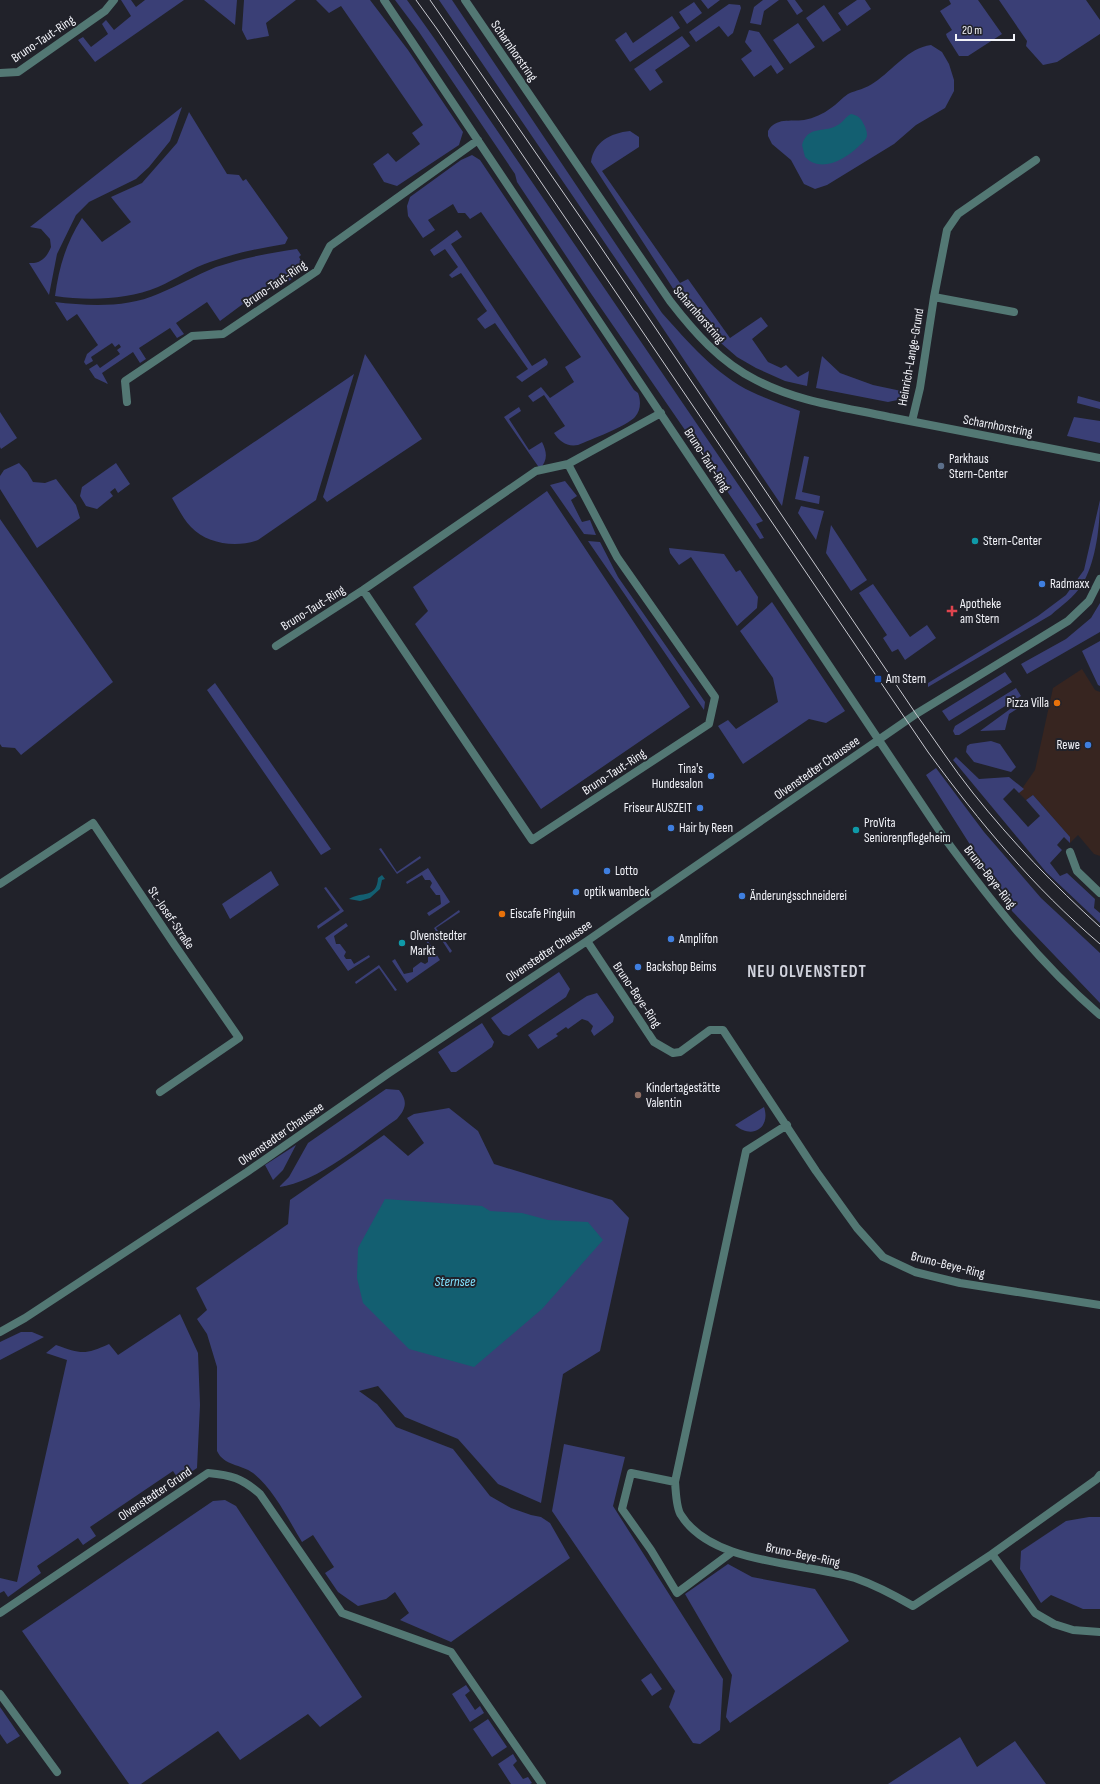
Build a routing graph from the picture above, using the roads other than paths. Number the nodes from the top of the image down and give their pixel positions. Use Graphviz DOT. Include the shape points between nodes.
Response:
graph roads {
  1 [pos="114,0"];
  2 [pos="384,0"];
  3 [pos="465,0"];
  4 [pos="0,73"];
  5 [pos="478,140"];
  6 [pos="1036,160"];
  7 [pos="934,297"];
  8 [pos="1014,312"];
  9 [pos="127,402"];
  10 [pos="661,413"];
  11 [pos="912,421"];
  12 [pos="1100,458"];
  13 [pos="568,464"];
  14 [pos="1100,580"];
  15 [pos="363,590"];
  16 [pos="276,646"];
  17 [pos="879,740"];
  18 [pos="1070,852"];
  19 [pos="0,884"];
  20 [pos="1100,893"];
  21 [pos="587,941"];
  22 [pos="1100,1016"];
  23 [pos="160,1092"];
  24 [pos="787,1125"];
  25 [pos="1100,1305"];
  26 [pos="0,1332"];
  27 [pos="1100,1475"];
  28 [pos="674,1482"];
  29 [pos="732,1552"];
  30 [pos="992,1554"];
  31 [pos="0,1614"];
  32 [pos="1100,1632"];
  33 [pos="0,1694"];
  34 [pos="57,1772"];
  35 [pos="542,1784"];
  1 -- 4 [label="street, Bruno-Taut-Ring" via="105,11 18,72"];
  2 -- 5 [label="street, Bruno-Taut-Ring"];
  3 -- 11 [label="street, Scharnhorstring" via="670,301 704,342 743,373 784,393 818,403"];
  5 -- 9 [label="street, Bruno-Taut-Ring" via="330,246 317,271 222,334 192,336 125,381"];
  5 -- 10 [label="street, Bruno-Taut-Ring"];
  6 -- 7 [label="street, Heinrich-Lange-Grund" via="954,219 945,236"];
  7 -- 8 [label="street, Heinrich-Lange-Grund"];
  7 -- 11 [label="street, Heinrich-Lange-Grund" via="920,388"];
  10 -- 13 [label="street, Bruno-Taut-Ring"];
  10 -- 17 [label="street, Bruno-Taut-Ring"];
  11 -- 12 [label="street, Scharnhorstring"];
  13 -- 15 [label="street, Bruno-Taut-Ring" via="536,471"];
  13 -- 15 [label="street, Bruno-Taut-Ring" via="617,557 715,697 709,724 532,840"];
  14 -- 17 [label="street, Olvenstedter Chaussee" via="1089,601 1068,621 929,706"];
  15 -- 16 [label="street, Bruno-Taut-Ring"];
  17 -- 21 [label="street, Olvenstedter Chaussee"];
  17 -- 22 [label="street, Bruno-Beye-Ring" via="943,836 990,899 1053,970"];
  18 -- 20 [label="street" via="1077,871"];
  19 -- 23 [label="street, St.-Josef-Straße" via="92,823 240,1038"];
  21 -- 24 [label="street, Bruno-Beye-Ring" via="654,1042 672,1053 680,1052 710,1030 723,1030"];
  21 -- 26 [label="street, Olvenstedter Chaussee" via="247,1172"];
  24 -- 25 [label="street, Bruno-Beye-Ring" via="857,1228 883,1257 915,1272 960,1283"];
  24 -- 28 [label="street, Bruno-Beye-Ring" via="746,1151"];
  27 -- 30 [label="street, Bruno-Beye-Ring"];
  28 -- 29 [label="street, Bruno-Beye-Ring" via="680,1515 702,1538"];
  28 -- 29 [label="street" via="631,1473 622,1509 677,1593"];
  29 -- 30 [label="street, Bruno-Beye-Ring" via="854,1578 884,1590 913,1606"];
  30 -- 32 [label="street" via="1035,1613 1054,1624 1073,1630"];
  31 -- 35 [label="street, Olvenstedter Grund" via="208,1473 232,1475 250,1484 260,1494 342,1613 451,1652"];
  33 -- 34 [label="street"];
}
